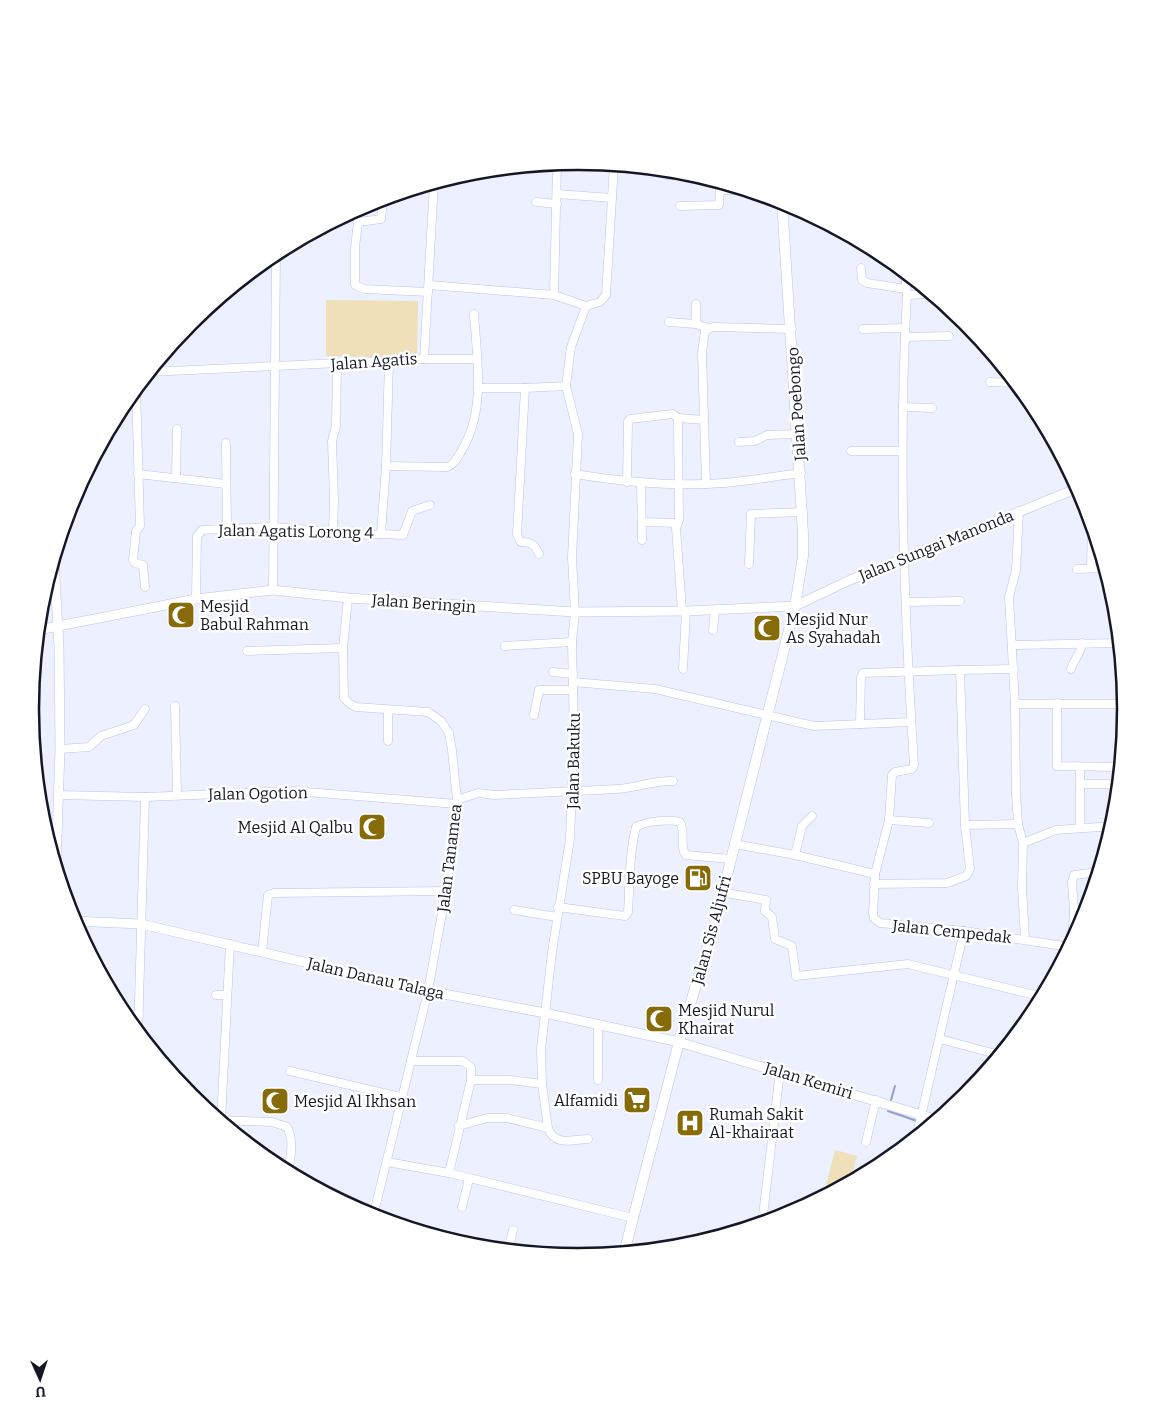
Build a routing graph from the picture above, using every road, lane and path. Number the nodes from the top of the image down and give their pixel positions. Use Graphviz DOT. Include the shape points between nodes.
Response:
graph roads {
  1 [pos="557,171"];
  2 [pos="614,171"];
  3 [pos="434,190"];
  4 [pos="720,190"];
  5 [pos="557,194"];
  6 [pos="612,198"];
  7 [pos="536,202"];
  8 [pos="557,204"];
  9 [pos="680,206"];
  10 [pos="382,207"];
  11 [pos="783,211"];
  12 [pos="276,262"];
  13 [pos="861,268"];
  14 [pos="905,282"];
  15 [pos="428,289"];
  16 [pos="906,292"];
  17 [pos="920,293"];
  18 [pos="554,294"];
  19 [pos="696,304"];
  20 [pos="586,306"];
  21 [pos="474,314"];
  22 [pos="669,322"];
  23 [pos="696,324"];
  24 [pos="708,328"];
  25 [pos="905,328"];
  26 [pos="863,329"];
  27 [pos="792,330"];
  28 [pos="949,336"];
  29 [pos="904,337"];
  30 [pos="424,359"];
  31 [pos="478,359"];
  32 [pos="389,362"];
  33 [pos="337,364"];
  34 [pos="276,366"];
  35 [pos="158,372"];
  36 [pos="990,382"];
  37 [pos="1007,383"];
  38 [pos="566,386"];
  39 [pos="478,388"];
  40 [pos="525,388"];
  41 [pos="136,401"];
  42 [pos="902,407"];
  43 [pos="932,408"];
  44 [pos="678,418"];
  45 [pos="704,420"];
  46 [pos="177,429"];
  47 [pos="798,434"];
  48 [pos="740,442"];
  49 [pos="226,443"];
  50 [pos="851,451"];
  51 [pos="901,451"];
  52 [pos="386,466"];
  53 [pos="801,473"];
  54 [pos="138,474"];
  55 [pos="575,474"];
  56 [pos="176,478"];
  57 [pos="628,482"];
  58 [pos="640,483"];
  59 [pos="679,483"];
  60 [pos="226,484"];
  61 [pos="706,484"];
  62 [pos="1071,491"];
  63 [pos="430,505"];
  64 [pos="1020,511"];
  65 [pos="802,512"];
  66 [pos="642,522"];
  67 [pos="678,523"];
  68 [pos="274,527"];
  69 [pos="227,529"];
  70 [pos="333,532"];
  71 [pos="380,534"];
  72 [pos="642,540"];
  73 [pos="1092,545"];
  74 [pos="539,554"];
  75 [pos="903,558"];
  76 [pos="749,564"];
  77 [pos="1091,568"];
  78 [pos="1098,568"];
  79 [pos="1077,569"];
  80 [pos="55,580"];
  81 [pos="145,587"];
  82 [pos="273,590"];
  83 [pos="348,598"];
  84 [pos="196,599"];
  85 [pos="960,600"];
  86 [pos="906,602"];
  87 [pos="795,606"];
  88 [pos="715,610"];
  89 [pos="684,611"];
  90 [pos="575,612"];
  91 [pos="56,626"];
  92 [pos="45,628"];
  93 [pos="713,630"];
  94 [pos="572,642"];
  95 [pos="1082,643"];
  96 [pos="1113,643"];
  97 [pos="1012,644"];
  98 [pos="505,646"];
  99 [pos="343,648"];
  100 [pos="247,651"];
  101 [pos="683,669"];
  102 [pos="1014,669"];
  103 [pos="1071,669"];
  104 [pos="960,670"];
  105 [pos="909,671"];
  106 [pos="553,672"];
  107 [pos="573,682"];
  108 [pos="1056,703"];
  109 [pos="1015,704"];
  110 [pos="1117,704"];
  111 [pos="175,706"];
  112 [pos="146,709"];
  113 [pos="388,710"];
  114 [pos="766,714"];
  115 [pos="534,715"];
  116 [pos="911,722"];
  117 [pos="860,724"];
  118 [pos="388,742"];
  119 [pos="60,749"];
  120 [pos="1080,767"];
  121 [pos="1114,767"];
  122 [pos="673,781"];
  123 [pos="1080,784"];
  124 [pos="1112,786"];
  125 [pos="572,790"];
  126 [pos="59,795"];
  127 [pos="177,795"];
  128 [pos="145,797"];
  129 [pos="457,802"];
  130 [pos="812,816"];
  131 [pos="889,820"];
  132 [pos="929,823"];
  133 [pos="1018,824"];
  134 [pos="965,825"];
  135 [pos="1104,826"];
  136 [pos="1080,827"];
  137 [pos="1023,843"];
  138 [pos="734,844"];
  139 [pos="57,848"];
  140 [pos="794,855"];
  141 [pos="730,859"];
  142 [pos="1092,873"];
  143 [pos="875,874"];
  144 [pos="874,884"];
  145 [pos="446,891"];
  146 [pos="721,892"];
  147 [pos="558,907"];
  148 [pos="514,910"];
  149 [pos="1074,911"];
  150 [pos="1078,911"];
  151 [pos="557,916"];
  152 [pos="82,921"];
  153 [pos="1073,922"];
  154 [pos="141,924"];
  155 [pos="964,930"];
  156 [pos="1025,940"];
  157 [pos="230,944"];
  158 [pos="1063,946"];
  159 [pos="262,952"];
  160 [pos="955,977"];
  161 [pos="428,991"];
  162 [pos="216,995"];
  163 [pos="226,995"];
  164 [pos="1035,995"];
  165 [pos="545,1013"];
  166 [pos="134,1015"];
  167 [pos="139,1015"];
  168 [pos="139,1022"];
  169 [pos="598,1024"];
  170 [pos="940,1039"];
  171 [pos="679,1042"];
  172 [pos="993,1053"];
  173 [pos="411,1061"];
  174 [pos="290,1071"];
  175 [pos="780,1071"];
  176 [pos="470,1080"];
  177 [pos="598,1080"];
  178 [pos="542,1084"];
  179 [pos="400,1097"];
  180 [pos="876,1100"];
  181 [pos="220,1113"];
  182 [pos="922,1115"];
  183 [pos="931,1118"];
  184 [pos="229,1120"];
  185 [pos="459,1126"];
  186 [pos="919,1127"];
  187 [pos="548,1128"];
  188 [pos="588,1139"];
  189 [pos="866,1142"];
  190 [pos="387,1162"];
  191 [pos="289,1165"];
  192 [pos="448,1173"];
  193 [pos="469,1179"];
  194 [pos="462,1207"];
  195 [pos="375,1209"];
  196 [pos="765,1215"];
  197 [pos="632,1218"];
  198 [pos="513,1230"];
  199 [pos="510,1244"];
  200 [pos="625,1247"];
  1 -- 5 [label="street"];
  2 -- 6 [label="street"];
  3 -- 15 [label="street, Jalan Agatis"];
  4 -- 9 [label="street" via="719,205"];
  5 -- 6 [label="street"];
  5 -- 8 [label="street"];
  6 -- 20 [label="street" via="606,295 600,302"];
  7 -- 8 [label="street"];
  8 -- 18 [label="street"];
  10 -- 15 [label="street" via="381,219 358,222 355,285 364,289"];
  11 -- 27 [label="main road, Jalan Poebongo"];
  12 -- 34 [label="street"];
  13 -- 16 [label="street" via="862,280 866,284"];
  14 -- 16 [label="street"];
  15 -- 18 [label="street"];
  15 -- 30 [label="street, Jalan Agatis"];
  16 -- 17 [label="street"];
  16 -- 25 [label="street"];
  18 -- 20 [label="street"];
  19 -- 23 [label="street"];
  20 -- 38 [label="street, Jalan Bakuku" via="571,347"];
  21 -- 31 [label="street"];
  22 -- 23 [label="street"];
  23 -- 24 [label="street"];
  24 -- 27 [label="street"];
  24 -- 45 [label="street" via="702,352"];
  25 -- 26 [label="street"];
  25 -- 29 [label="street"];
  27 -- 47 [label="main road, Jalan Poebongo"];
  28 -- 29 [label="street"];
  29 -- 42 [label="street"];
  30 -- 31 [label="street"];
  30 -- 32 [label="street, Jalan Agatis"];
  31 -- 39 [label="street"];
  32 -- 33 [label="street, Jalan Agatis"];
  32 -- 52 [label="street, Jalan Agatis Lorong 4"];
  33 -- 34 [label="street, Jalan Agatis"];
  33 -- 70 [label="street" via="336,426 332,441"];
  34 -- 35 [label="street, Jalan Agatis"];
  34 -- 68 [label="street"];
  36 -- 37 [label="street"];
  38 -- 40 [label="street"];
  38 -- 55 [label="street, Jalan Bakuku" via="578,434"];
  39 -- 40 [label="street"];
  39 -- 52 [label="street" via="478,403 468,441 455,463 447,467"];
  40 -- 74 [label="street" via="517,535 521,542 535,546"];
  41 -- 54 [label="street"];
  42 -- 43 [label="street"];
  42 -- 51 [label="street"];
  44 -- 45 [label="street"];
  44 -- 57 [label="street" via="673,414 628,421"];
  44 -- 59 [label="street"];
  45 -- 61 [label="street"];
  46 -- 56 [label="street"];
  47 -- 48 [label="street"];
  47 -- 53 [label="main road, Jalan Poebongo"];
  49 -- 60 [label="street"];
  50 -- 51 [label="street"];
  51 -- 75 [label="street"];
  52 -- 71 [label="street, Jalan Agatis Lorong 4"];
  53 -- 61 [label="street"];
  53 -- 65 [label="main road, Jalan Poebongo"];
  54 -- 56 [label="street"];
  54 -- 81 [label="street" via="140,527 136,531 133,560 143,564"];
  55 -- 57 [label="street"];
  55 -- 90 [label="street, Jalan Bakuku" via="572,558"];
  56 -- 60 [label="street"];
  57 -- 58 [label="street"];
  58 -- 59 [label="street"];
  58 -- 66 [label="street"];
  59 -- 61 [label="street"];
  59 -- 67 [label="street"];
  60 -- 69 [label="street"];
  62 -- 64 [label="street, Jalan Sungai Manonda"];
  63 -- 71 [label="street" via="412,511 403,535"];
  64 -- 75 [label="street, Jalan Sungai Manonda"];
  64 -- 97 [label="street" via="1016,570 1009,592"];
  65 -- 76 [label="street" via="751,514"];
  65 -- 87 [label="main road, Jalan Poebongo" via="803,556"];
  66 -- 67 [label="street"];
  66 -- 72 [label="street"];
  67 -- 89 [label="street" via="676,542"];
  68 -- 69 [label="street, Jalan Agatis Lorong 4"];
  68 -- 70 [label="street, Jalan Agatis Lorong 4"];
  68 -- 82 [label="street"];
  69 -- 84 [label="street, Jalan Agatis Lorong 4" via="198,533"];
  70 -- 71 [label="street, Jalan Agatis Lorong 4"];
  73 -- 77 [label="street"];
  75 -- 86 [label="street"];
  75 -- 87 [label="street, Jalan Sungai Manonda"];
  77 -- 78 [label="street"];
  77 -- 79 [label="street"];
  80 -- 91 [label="street"];
  82 -- 83 [label="street, Jalan Beringin"];
  82 -- 84 [label="street, Jalan Beringin"];
  83 -- 90 [label="street, Jalan Beringin"];
  83 -- 99 [label="street, Jalan Tanamea"];
  84 -- 91 [label="street, Jalan Beringin"];
  85 -- 86 [label="street"];
  86 -- 105 [label="street"];
  87 -- 88 [label="street, Jalan Beringin"];
  87 -- 114 [label="main road, Jalan Sis Aljufri"];
  88 -- 89 [label="street, Jalan Beringin"];
  88 -- 93 [label="street"];
  89 -- 90 [label="street, Jalan Beringin"];
  89 -- 101 [label="street"];
  90 -- 94 [label="street, Jalan Bakuku"];
  91 -- 92 [label="street, Jalan Beringin"];
  91 -- 119 [label="street"];
  94 -- 98 [label="street"];
  94 -- 107 [label="street, Jalan Bakuku"];
  95 -- 96 [label="street"];
  95 -- 97 [label="street"];
  95 -- 103 [label="street" via="1081,653"];
  97 -- 102 [label="street"];
  99 -- 100 [label="street"];
  99 -- 113 [label="street, Jalan Tanamea" via="342,693 346,702"];
  102 -- 104 [label="street"];
  102 -- 109 [label="street"];
  104 -- 105 [label="street"];
  104 -- 134 [label="street"];
  105 -- 116 [label="street"];
  105 -- 117 [label="street" via="862,674"];
  106 -- 107 [label="street"];
  107 -- 114 [label="street" via="655,688"];
  107 -- 115 [label="street" via="539,690"];
  107 -- 125 [label="street, Jalan Bakuku"];
  108 -- 109 [label="street"];
  108 -- 110 [label="street"];
  108 -- 120 [label="street" via="1056,765"];
  109 -- 133 [label="street"];
  111 -- 127 [label="street"];
  112 -- 119 [label="street" via="134,725 101,736 89,747"];
  113 -- 118 [label="street"];
  113 -- 129 [label="street, Jalan Tanamea" via="428,712 446,726 452,750"];
  114 -- 117 [label="street" via="806,725"];
  114 -- 138 [label="main road, Jalan Sis Aljufri"];
  116 -- 117 [label="street"];
  116 -- 131 [label="street, Jalan Cempedak" via="914,767 892,775"];
  119 -- 126 [label="street"];
  120 -- 121 [label="street"];
  120 -- 123 [label="street"];
  122 -- 125 [label="street" via="660,780 627,788"];
  123 -- 124 [label="street"];
  123 -- 136 [label="street"];
  125 -- 129 [label="street" via="496,795 478,793"];
  125 -- 147 [label="street, Jalan Bakuku" via="570,839"];
  126 -- 128 [label="street, Jalan Ogotion"];
  126 -- 139 [label="street"];
  127 -- 128 [label="street, Jalan Ogotion"];
  127 -- 129 [label="street, Jalan Ogotion" via="294,791"];
  128 -- 154 [label="street"];
  129 -- 145 [label="street, Jalan Tanamea"];
  130 -- 140 [label="street" via="802,826"];
  131 -- 132 [label="street"];
  131 -- 143 [label="street, Jalan Cempedak"];
  133 -- 134 [label="street"];
  133 -- 137 [label="street"];
  134 -- 144 [label="street" via="970,869 966,876 948,883"];
  135 -- 136 [label="street"];
  136 -- 137 [label="street" via="1046,832"];
  137 -- 156 [label="street"];
  138 -- 140 [label="street"];
  138 -- 141 [label="main road, Jalan Sis Aljufri"];
  140 -- 143 [label="street"];
  141 -- 146 [label="main road, Jalan Sis Aljufri"];
  141 -- 147 [label="street" via="686,855 682,850 683,828 680,822 643,824 636,827 634,836 628,878 628,912 625,916"];
  142 -- 149 [label="street" via="1074,875"];
  143 -- 144 [label="street, Jalan Cempedak"];
  144 -- 155 [label="street, Jalan Cempedak" via="874,918 880,923"];
  145 -- 159 [label="street" via="274,893 268,896"];
  145 -- 161 [label="street, Jalan Tanamea"];
  146 -- 160 [label="street" via="766,900 765,911 772,917 775,939 792,946 796,976 902,964"];
  146 -- 171 [label="main road, Jalan Sis Aljufri"];
  147 -- 151 [label="street, Jalan Bakuku"];
  148 -- 151 [label="street"];
  149 -- 150 [label="street"];
  149 -- 153 [label="street"];
  151 -- 165 [label="street, Jalan Bakuku"];
  152 -- 154 [label="street, Jalan Danau Talaga"];
  154 -- 157 [label="street, Jalan Danau Talaga"];
  154 -- 167 [label="street"];
  155 -- 156 [label="street, Jalan Cempedak"];
  155 -- 160 [label="street"];
  156 -- 158 [label="street, Jalan Cempedak"];
  157 -- 159 [label="street, Jalan Danau Talaga"];
  157 -- 163 [label="street"];
  159 -- 161 [label="street, Jalan Danau Talaga"];
  160 -- 164 [label="street"];
  160 -- 170 [label="street"];
  161 -- 165 [label="street, Jalan Danau Talaga"];
  161 -- 173 [label="street, Jalan Tanamea"];
  162 -- 163 [label="street"];
  163 -- 181 [label="street"];
  165 -- 169 [label="street, Jalan Danau Talaga"];
  165 -- 178 [label="street, Jalan Bakuku"];
  166 -- 167 [label="street"];
  167 -- 168 [label="street"];
  169 -- 171 [label="street, Jalan Danau Talaga"];
  169 -- 177 [label="street"];
  170 -- 172 [label="street"];
  170 -- 182 [label="street"];
  171 -- 175 [label="street, Jalan Kemiri"];
  171 -- 197 [label="main road, Jalan Sis Aljufri"];
  173 -- 176 [label="street" via="463,1061 471,1067"];
  173 -- 179 [label="street, Jalan Tanamea"];
  174 -- 179 [label="street"];
  175 -- 180 [label="street, Jalan Kemiri"];
  175 -- 196 [label="street"];
  176 -- 178 [label="street"];
  176 -- 185 [label="street"];
  178 -- 187 [label="street, Jalan Bakuku"];
  179 -- 190 [label="street, Jalan Tanamea"];
  180 -- 182 [label="street, Jalan Kemiri"];
  180 -- 189 [label="street"];
  182 -- 183 [label="street, Jalan Kemiri"];
  182 -- 186 [label="street"];
  184 -- 191 [label="street" via="272,1122 287,1128 291,1134"];
  185 -- 187 [label="street" via="487,1118 508,1118"];
  185 -- 192 [label="street"];
  187 -- 188 [label="street" via="552,1138 557,1140"];
  190 -- 192 [label="street"];
  190 -- 195 [label="street, Jalan Tanamea"];
  192 -- 193 [label="street"];
  193 -- 194 [label="street"];
  193 -- 197 [label="street"];
  197 -- 200 [label="main road, Jalan Sis Aljufri"];
  198 -- 199 [label="street"];
}
